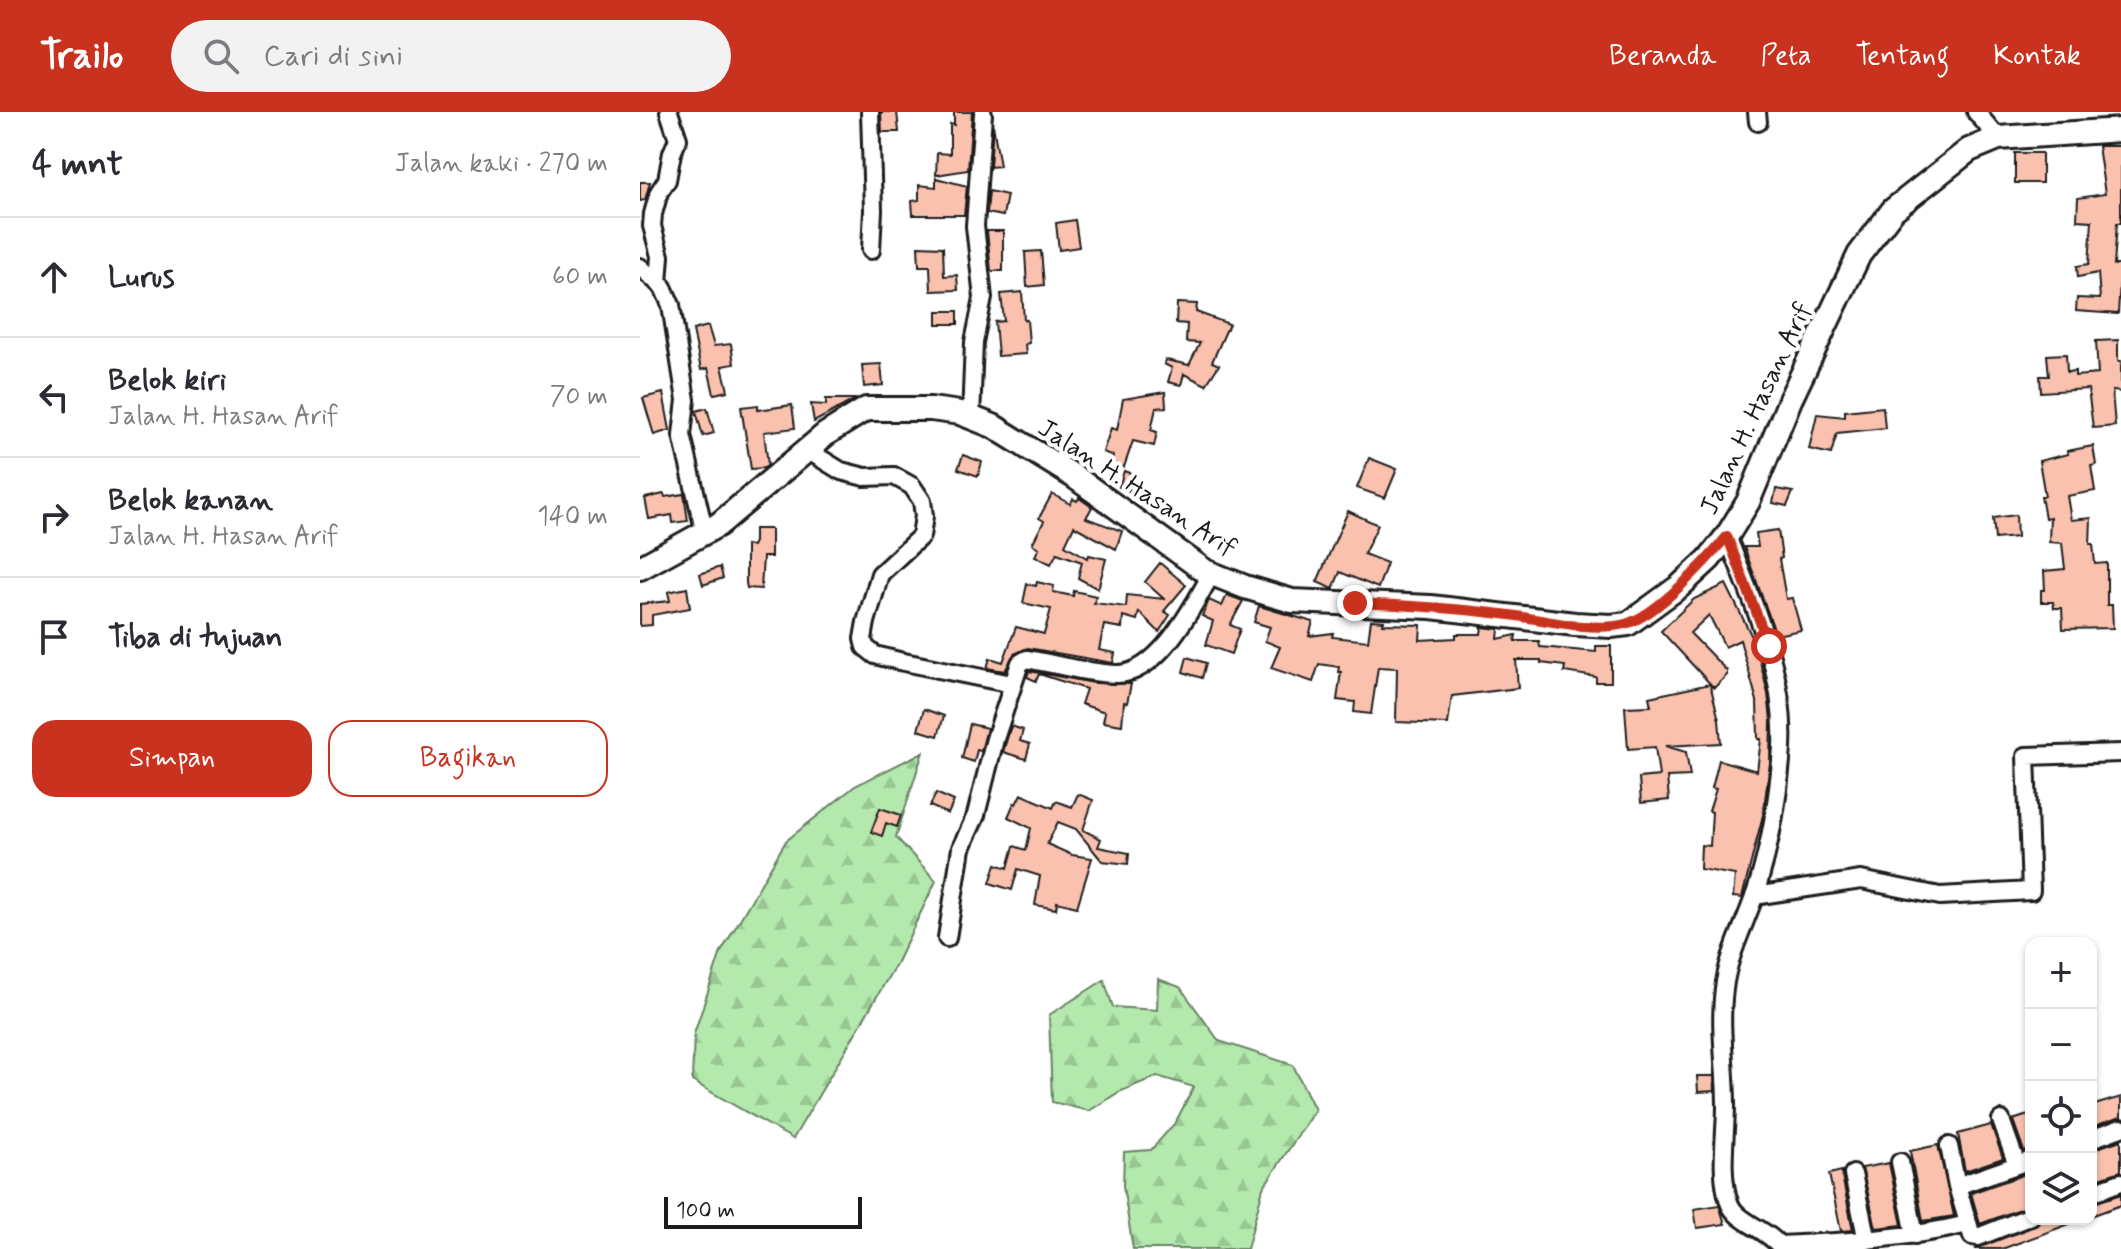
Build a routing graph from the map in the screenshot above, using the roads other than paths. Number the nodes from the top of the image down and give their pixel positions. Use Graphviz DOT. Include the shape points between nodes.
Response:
graph roads {
  1 [pos="669,112"];
  2 [pos="870,112"];
  3 [pos="1976,112"];
  4 [pos="983,114"];
  5 [pos="2121,130"];
  6 [pos="1998,138"];
  7 [pos="871,250"];
  8 [pos="640,267"];
  9 [pos="658,283"];
  10 [pos="971,418"];
  11 [pos="807,450"];
  12 [pos="705,534"];
  13 [pos="1727,536"];
  14 [pos="640,568"];
  15 [pos="1212,573"];
  16 [pos="1012,684"];
  17 [pos="2121,753"];
  18 [pos="1754,896"];
  19 [pos="947,938"];
  20 [pos="2001,1120"];
  21 [pos="2121,1128"];
  22 [pos="2097,1137"];
  23 [pos="1949,1146"];
  24 [pos="1900,1162"];
  25 [pos="2024,1162"];
  26 [pos="1853,1174"];
  27 [pos="2121,1182"];
  28 [pos="1957,1186"];
  29 [pos="2097,1191"];
  30 [pos="2025,1218"];
  31 [pos="1968,1224"];
  32 [pos="1915,1235"];
  33 [pos="1867,1241"];
  34 [pos="1781,1247"];
  1 -- 9 [label="street" via="678,139 653,214"];
  2 -- 7 [label="street"];
  3 -- 6 [label="street"];
  4 -- 10 [label="street" via="975,226 983,298 974,342"];
  5 -- 6 [label="main road, Jalan H. Hasan Arif"];
  6 -- 13 [label="main road, Jalan H. Hasan Arif" via="1969,150 1893,210 1859,255 1748,502"];
  8 -- 9 [label="street"];
  9 -- 12 [label="street" via="671,305 686,400 682,435"];
  10 -- 11 [label="main road, Jalan H. Hasan Arif" via="931,409 866,409"];
  10 -- 15 [label="main road, Jalan H. Hasan Arif" via="1072,475"];
  11 -- 12 [label="main road, Jalan H. Hasan Arif"];
  11 -- 16 [label="street" via="841,471 894,476 912,486 922,501 921,536 880,574 866,622 865,647 875,655"];
  12 -- 14 [label="main road, Jalan H. Hasan Arif"];
  13 -- 15 [label="main road, Jalan H. Hasan Arif" via="1690,577 1636,618 1611,626 1431,607 1292,601"];
  13 -- 18 [label="street" via="1769,646 1782,737 1776,806"];
  15 -- 16 [label="street" via="1171,641 1135,669 1108,673 1027,659 1017,667"];
  16 -- 19 [label="street" via="976,815 961,848"];
  17 -- 18 [label="street" via="2026,756 2031,891 1940,896 1861,880"];
  18 -- 34 [label="street" via="1724,988 1725,1177 1729,1204 1739,1217"];
  20 -- 25 [label="street"];
  21 -- 22 [label="street"];
  23 -- 28 [label="street"];
  24 -- 32 [label="street"];
  25 -- 28 [label="street"];
  26 -- 33 [label="street"];
  27 -- 29 [label="street"];
  28 -- 31 [label="street"];
  30 -- 31 [label="street" via="1978,1237 1972,1236"];
  31 -- 32 [label="street"];
  32 -- 33 [label="street"];
  33 -- 34 [label="street"];
}
